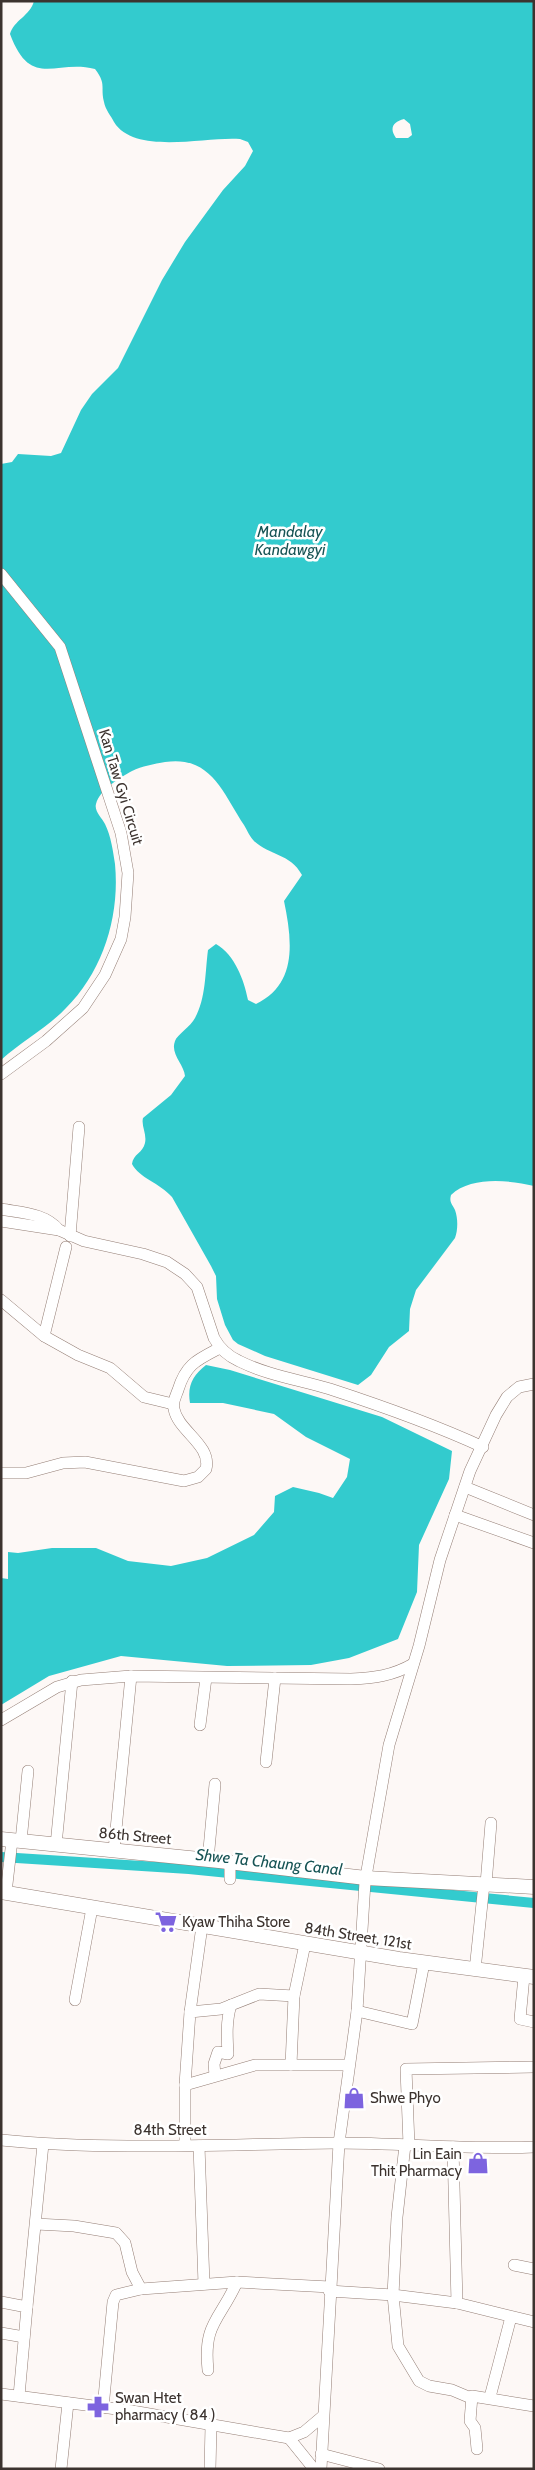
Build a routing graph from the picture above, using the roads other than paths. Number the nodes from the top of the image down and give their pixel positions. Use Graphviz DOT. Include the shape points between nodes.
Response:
graph roads {
  1 [pos="1,574"];
  2 [pos="1,1074"];
  3 [pos="79,1127"];
  4 [pos="1,1209"];
  5 [pos="1,1221"];
  6 [pos="59,1230"];
  7 [pos="68,1242"];
  8 [pos="1,1300"];
  9 [pos="44,1336"];
  10 [pos="220,1348"];
  11 [pos="534,1384"];
  12 [pos="174,1404"];
  13 [pos="483,1447"];
  14 [pos="1,1473"];
  15 [pos="465,1487"];
  16 [pos="456,1515"];
  17 [pos="534,1515"];
  18 [pos="534,1543"];
  19 [pos="413,1664"];
  20 [pos="132,1676"];
  21 [pos="206,1678"];
  22 [pos="276,1678"];
  23 [pos="72,1681"];
  24 [pos="1,1720"];
  25 [pos="200,1725"];
  26 [pos="266,1762"];
  27 [pos="28,1771"];
  28 [pos="215,1784"];
  29 [pos="491,1823"];
  30 [pos="56,1845"];
  31 [pos="11,1846"];
  32 [pos="114,1850"];
  33 [pos="208,1860"];
  34 [pos="366,1880"];
  35 [pos="484,1887"];
  36 [pos="534,1887"];
  37 [pos="4,1893"];
  38 [pos="92,1908"];
  39 [pos="202,1926"];
  40 [pos="306,1944"];
  41 [pos="361,1952"];
  42 [pos="424,1963"];
  43 [pos="475,1970"];
  44 [pos="529,1977"];
  45 [pos="294,1996"];
  46 [pos="76,2000"];
  47 [pos="231,2005"];
  48 [pos="357,2011"];
  49 [pos="190,2012"];
  50 [pos="534,2022"];
  51 [pos="291,2065"];
  52 [pos="348,2065"];
  53 [pos="534,2067"];
  54 [pos="215,2075"];
  55 [pos="185,2085"];
  56 [pos="1,2140"];
  57 [pos="339,2143"];
  58 [pos="43,2144"];
  59 [pos="407,2145"];
  60 [pos="185,2146"];
  61 [pos="199,2146"];
  62 [pos="452,2146"];
  63 [pos="534,2147"];
  64 [pos="36,2224"];
  65 [pos="514,2265"];
  66 [pos="534,2269"];
  67 [pos="237,2282"];
  68 [pos="204,2284"];
  69 [pos="141,2289"];
  70 [pos="329,2289"];
  71 [pos="393,2296"];
  72 [pos="1,2302"];
  73 [pos="457,2303"];
  74 [pos="27,2308"];
  75 [pos="511,2317"];
  76 [pos="534,2322"];
  77 [pos="1,2332"];
  78 [pos="24,2337"];
  79 [pos="208,2370"];
  80 [pos="1,2394"];
  81 [pos="19,2396"];
  82 [pos="490,2397"];
  83 [pos="471,2398"];
  84 [pos="68,2402"];
  85 [pos="534,2406"];
  86 [pos="103,2408"];
  87 [pos="323,2416"];
  88 [pos="210,2426"];
  89 [pos="289,2438"];
  90 [pos="477,2449"];
  91 [pos="320,2454"];
  92 [pos="61,2469"];
  93 [pos="210,2469"];
  94 [pos="314,2469"];
  95 [pos="321,2469"];
  96 [pos="379,2469"];
  1 -- 2 [label="street, Kan Taw Gyi Circuit" via="60,647 120,833 128,872 121,939 105,975 83,1008 46,1041"];
  3 -- 7 [label="street"];
  4 -- 6 [label="street" via="41,1217"];
  5 -- 6 [label="street"];
  6 -- 7 [label="street"];
  7 -- 9 [label="street"];
  7 -- 10 [label="street" via="150,1256 176,1268 197,1287 209,1327"];
  8 -- 9 [label="street"];
  9 -- 12 [label="street" via="110,1368 144,1397"];
  10 -- 12 [label="street" via="190,1366"];
  10 -- 13 [label="street" via="242,1362 439,1427"];
  11 -- 13 [label="street" via="519,1387 507,1397 496,1414"];
  12 -- 14 [label="street" via="175,1414 206,1459 206,1469 192,1480 85,1462 63,1463 26,1473"];
  13 -- 15 [label="street"];
  15 -- 16 [label="street"];
  15 -- 17 [label="street"];
  16 -- 18 [label="street"];
  16 -- 19 [label="street"];
  19 -- 22 [label="street" via="384,1677"];
  19 -- 34 [label="street" via="389,1745"];
  20 -- 21 [label="street"];
  20 -- 23 [label="street"];
  20 -- 32 [label="street"];
  21 -- 22 [label="street"];
  21 -- 25 [label="street"];
  22 -- 26 [label="street"];
  23 -- 24 [label="street"];
  23 -- 30 [label="street"];
  27 -- 31 [label="street"];
  28 -- 33 [label="street"];
  29 -- 35 [label="street"];
  30 -- 31 [label="main road, 86th Street"];
  30 -- 32 [label="main road, 86th Street"];
  31 -- 37 [label="street"];
  32 -- 33 [label="main road, 86th Street"];
  33 -- 34 [label="main road, 86th Street" via="230,1872"];
  34 -- 35 [label="main road, 86th Street"];
  34 -- 41 [label="street"];
  35 -- 36 [label="main road, 86th Street"];
  35 -- 43 [label="street"];
  37 -- 38 [label="main road, 84th Street, 121st"];
  38 -- 39 [label="main road, 84th Street, 121st"];
  38 -- 46 [label="street"];
  39 -- 40 [label="main road, 84th Street, 121st"];
  39 -- 49 [label="street"];
  40 -- 41 [label="main road, 84th Street, 121st"];
  40 -- 45 [label="street"];
  41 -- 42 [label="main road, 84th Street, 121st"];
  41 -- 48 [label="street"];
  42 -- 43 [label="main road, 84th Street, 121st"];
  42 -- 48 [label="street" via="412,2024"];
  43 -- 44 [label="main road, 84th Street, 121st"];
  44 -- 50 [label="street" via="520,2019"];
  45 -- 47 [label="street" via="259,1994"];
  45 -- 51 [label="street"];
  47 -- 49 [label="street"];
  47 -- 54 [label="street" via="226,2020 228,2054 218,2052"];
  48 -- 52 [label="street"];
  49 -- 55 [label="street"];
  51 -- 52 [label="street"];
  51 -- 54 [label="street" via="255,2065"];
  52 -- 57 [label="street"];
  53 -- 59 [label="street" via="406,2069"];
  54 -- 55 [label="street"];
  55 -- 60 [label="street"];
  56 -- 58 [label="street, 84th Street"];
  57 -- 59 [label="street, 84th Street"];
  57 -- 61 [label="street, 84th Street"];
  57 -- 70 [label="street"];
  58 -- 60 [label="street, 84th Street"];
  58 -- 64 [label="street"];
  59 -- 62 [label="street, 84th Street"];
  59 -- 71 [label="street" via="397,2217"];
  60 -- 61 [label="street, 84th Street"];
  61 -- 68 [label="street"];
  62 -- 63 [label="street, 84th Street"];
  62 -- 73 [label="street"];
  64 -- 69 [label="street" via="116,2233 125,2243 132,2272"];
  64 -- 74 [label="street"];
  65 -- 66 [label="street"];
  67 -- 68 [label="street"];
  67 -- 70 [label="street"];
  67 -- 79 [label="street" via="215,2316 209,2334 206,2351"];
  68 -- 69 [label="street"];
  69 -- 86 [label="street" via="120,2293 113,2302"];
  70 -- 71 [label="street"];
  70 -- 87 [label="street"];
  71 -- 73 [label="street"];
  71 -- 83 [label="street" via="398,2346 419,2381"];
  72 -- 74 [label="street"];
  73 -- 75 [label="street"];
  74 -- 78 [label="street"];
  75 -- 76 [label="street"];
  75 -- 82 [label="street"];
  77 -- 78 [label="street"];
  78 -- 81 [label="street"];
  80 -- 81 [label="street"];
  81 -- 84 [label="street"];
  82 -- 83 [label="street"];
  82 -- 85 [label="street" via="497,2401"];
  83 -- 90 [label="street" via="470,2421 475,2428"];
  84 -- 86 [label="street"];
  84 -- 92 [label="street"];
  86 -- 88 [label="street"];
  87 -- 89 [label="street" via="304,2432"];
  87 -- 91 [label="street"];
  88 -- 89 [label="street"];
  88 -- 93 [label="street"];
  89 -- 94 [label="street"];
  91 -- 95 [label="street"];
  91 -- 96 [label="street"];
}
